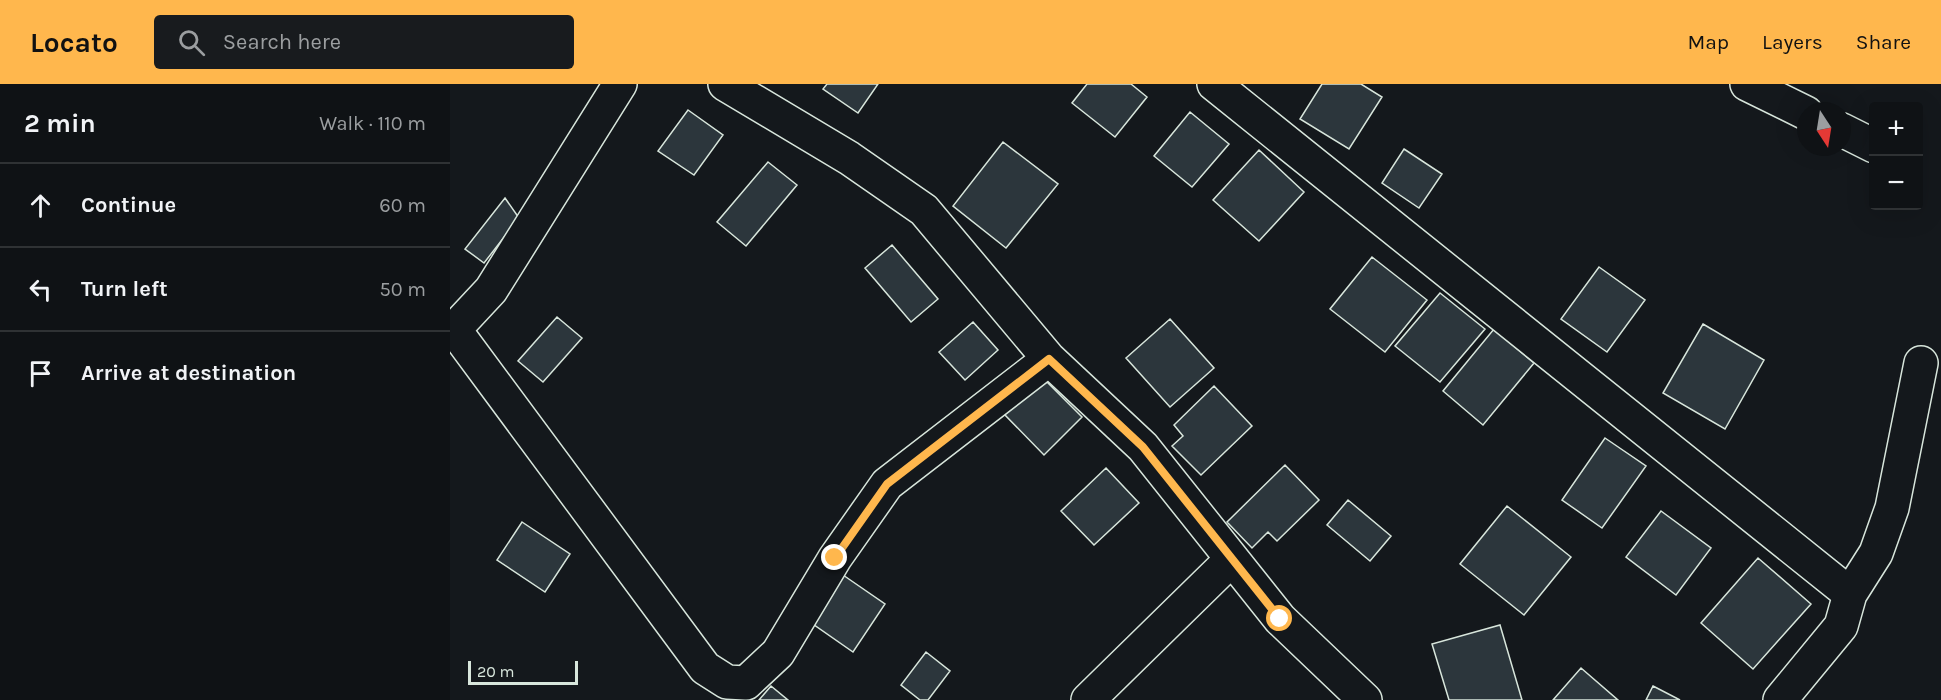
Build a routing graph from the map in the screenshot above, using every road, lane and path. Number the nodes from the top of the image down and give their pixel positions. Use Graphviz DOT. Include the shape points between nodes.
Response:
graph roads {
  1 [pos="620,84"];
  2 [pos="725,84"];
  3 [pos="1214,84"];
  4 [pos="1748,84"];
  5 [pos="1797,108"];
  6 [pos="1851,134"];
  7 [pos="1869,144"];
  8 [pos="452,332"];
  9 [pos="1049,359"];
  10 [pos="1922,363"];
  11 [pos="1232,559"];
  12 [pos="1850,594"];
  13 [pos="1088,700"];
  14 [pos="1365,700"];
  15 [pos="1780,700"];
  1 -- 8 [label="street" via="491,290"];
  2 -- 9 [label="street" via="849,158 924,210"];
  3 -- 12 [label="street"];
  4 -- 5 [label="street"];
  6 -- 7 [label="street"];
  8 -- 9 [label="street" via="705,668 727,682 746,683 778,653 835,558 887,484"];
  9 -- 11 [label="street" via="1143,447"];
  10 -- 12 [label="street" via="1892,508 1876,553"];
  11 -- 13 [label="street"];
  11 -- 14 [label="street" via="1280,619"];
  12 -- 15 [label="street" via="1841,626"];
}
